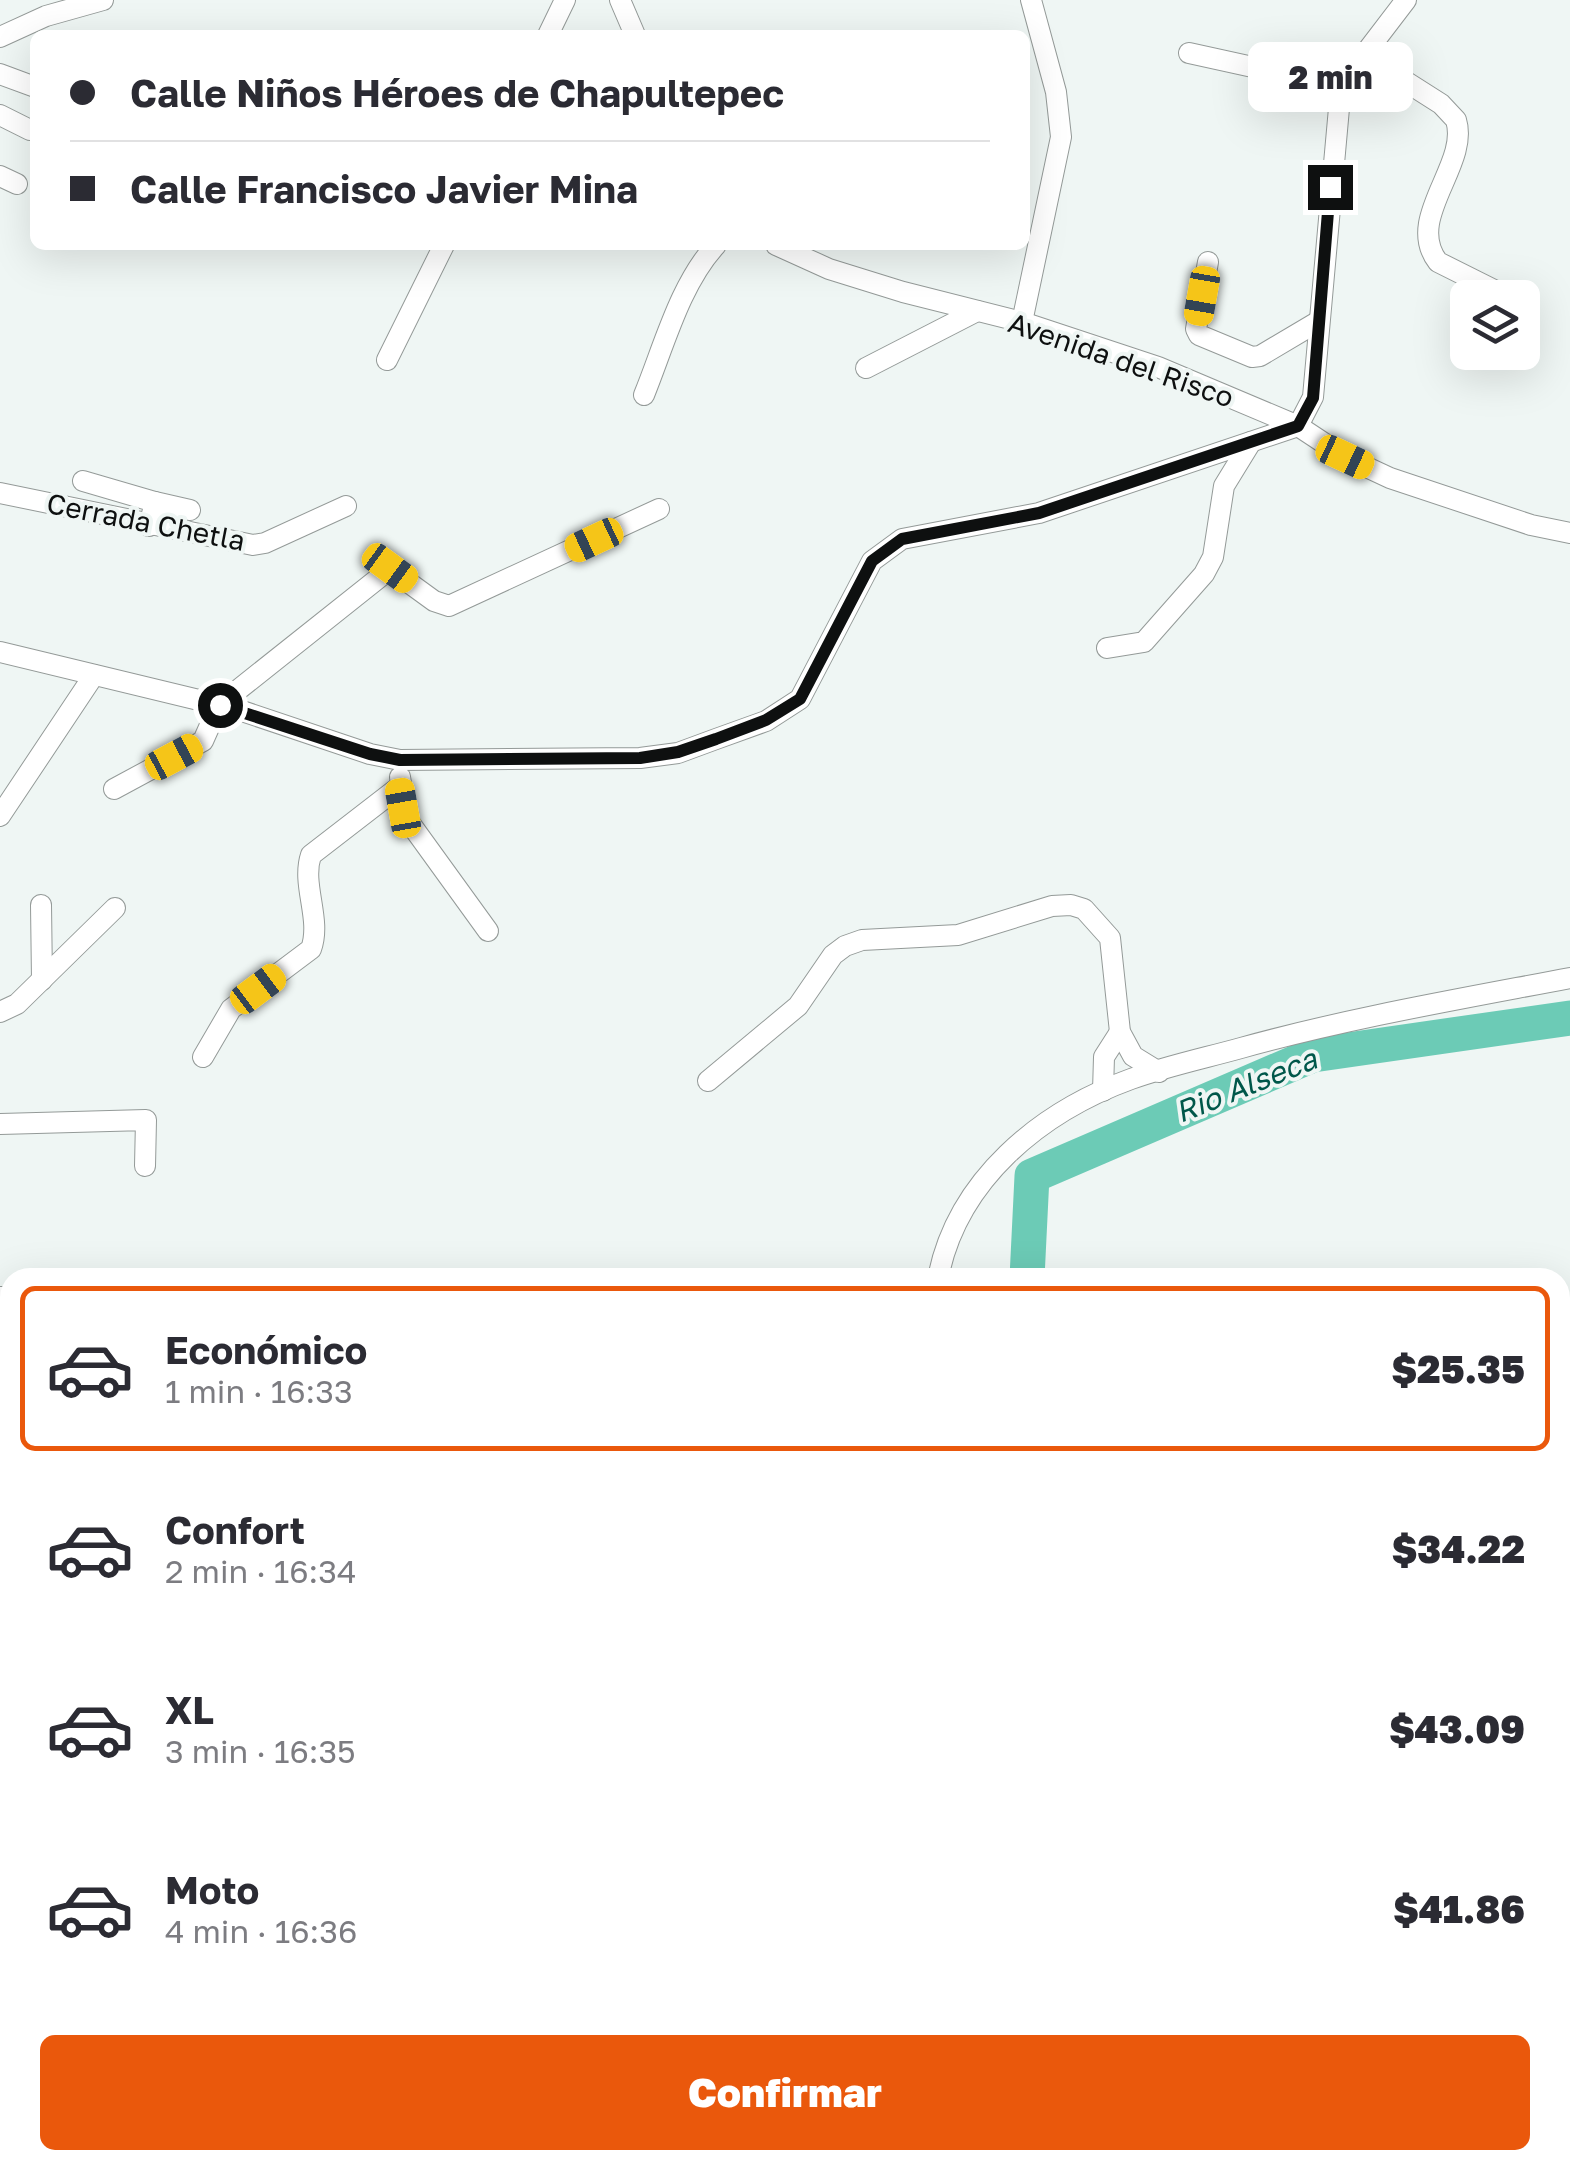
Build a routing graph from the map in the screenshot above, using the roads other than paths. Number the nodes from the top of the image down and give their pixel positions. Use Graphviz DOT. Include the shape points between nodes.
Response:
graph roads {
  1 [pos="103,0"];
  2 [pos="565,0"];
  3 [pos="620,0"];
  4 [pos="1032,0"];
  5 [pos="1406,0"];
  6 [pos="550,30"];
  7 [pos="633,30"];
  8 [pos="0,37"];
  9 [pos="1189,53"];
  10 [pos="1364,54"];
  11 [pos="0,74"];
  12 [pos="30,85"];
  13 [pos="1343,87"];
  14 [pos="0,115"];
  15 [pos="30,130"];
  16 [pos="442,250"];
  17 [pos="713,250"];
  18 [pos="787,250"];
  19 [pos="1208,262"];
  20 [pos="1474,280"];
  21 [pos="977,310"];
  22 [pos="1319,321"];
  23 [pos="1022,322"];
  24 [pos="388,360"];
  25 [pos="866,368"];
  26 [pos="644,395"];
  27 [pos="1298,426"];
  28 [pos="1251,442"];
  29 [pos="83,481"];
  30 [pos="0,494"];
  31 [pos="155,502"];
  32 [pos="346,506"];
  33 [pos="659,508"];
  34 [pos="190,510"];
  35 [pos="149,526"];
  36 [pos="1570,533"];
  37 [pos="1107,648"];
  38 [pos="0,652"];
  39 [pos="94,674"];
  40 [pos="220,705"];
  41 [pos="400,760"];
  42 [pos="400,787"];
  43 [pos="114,789"];
  44 [pos="0,816"];
  45 [pos="41,904"];
  46 [pos="115,908"];
  47 [pos="488,931"];
  48 [pos="1570,978"];
  49 [pos="42,980"];
  50 [pos="0,1012"];
  51 [pos="1120,1032"];
  52 [pos="203,1057"];
  53 [pos="1158,1072"];
  54 [pos="708,1081"];
  55 [pos="1103,1091"];
  56 [pos="0,1124"];
  57 [pos="145,1166"];
  58 [pos="940,1268"];
  1 -- 8 [label="street"];
  2 -- 6 [label="street"];
  3 -- 7 [label="street"];
  4 -- 23 [label="street" via="1056,92 1060,137"];
  5 -- 10 [label="street"];
  9 -- 13 [label="street"];
  10 -- 13 [label="street"];
  10 -- 20 [label="street" via="1456,120 1456,148 1437,196 1430,252"];
  11 -- 12 [label="street"];
  13 -- 22 [label="street"];
  14 -- 15 [label="street"];
  16 -- 24 [label="street"];
  17 -- 26 [label="street" via="689,285"];
  18 -- 21 [label="street, Avenida del Risco" via="829,269"];
  19 -- 22 [label="street" via="1199,334 1260,356"];
  21 -- 23 [label="street, Avenida del Risco"];
  21 -- 25 [label="street"];
  22 -- 27 [label="street" via="1313,398"];
  23 -- 27 [label="street, Avenida del Risco" via="1158,367"];
  27 -- 28 [label="street"];
  27 -- 36 [label="street, Avenida del Risco" via="1390,478"];
  28 -- 37 [label="street" via="1224,486 1204,574 1144,642"];
  28 -- 41 [label="street" via="1039,513 893,544 872,561 800,699 716,739 640,758"];
  29 -- 31 [label="street"];
  30 -- 35 [label="street, Cerrada Chetla"];
  31 -- 34 [label="street"];
  31 -- 35 [label="street"];
  32 -- 35 [label="street, Cerrada Chetla" via="265,543"];
  33 -- 40 [label="street" via="449,606 390,568"];
  38 -- 39 [label="street"];
  39 -- 40 [label="street"];
  39 -- 44 [label="street"];
  40 -- 41 [label="street"];
  40 -- 43 [label="street" via="203,741"];
  41 -- 42 [label="street"];
  42 -- 47 [label="street" via="407,819"];
  42 -- 52 [label="street" via="311,855 311,949 231,1009"];
  45 -- 49 [label="street"];
  46 -- 49 [label="street"];
  48 -- 53 [label="street" via="1303,1031"];
  49 -- 50 [label="street"];
  51 -- 53 [label="street" via="1133,1056"];
  51 -- 54 [label="street" via="1110,938 1084,910 1052,906 958,935 845,946 798,1006"];
  51 -- 55 [label="street" via="1104,1056"];
  53 -- 55 [label="street"];
  55 -- 58 [label="street" via="1043,1125 994,1167 965,1201"];
  56 -- 57 [label="street" via="146,1120"];
}
